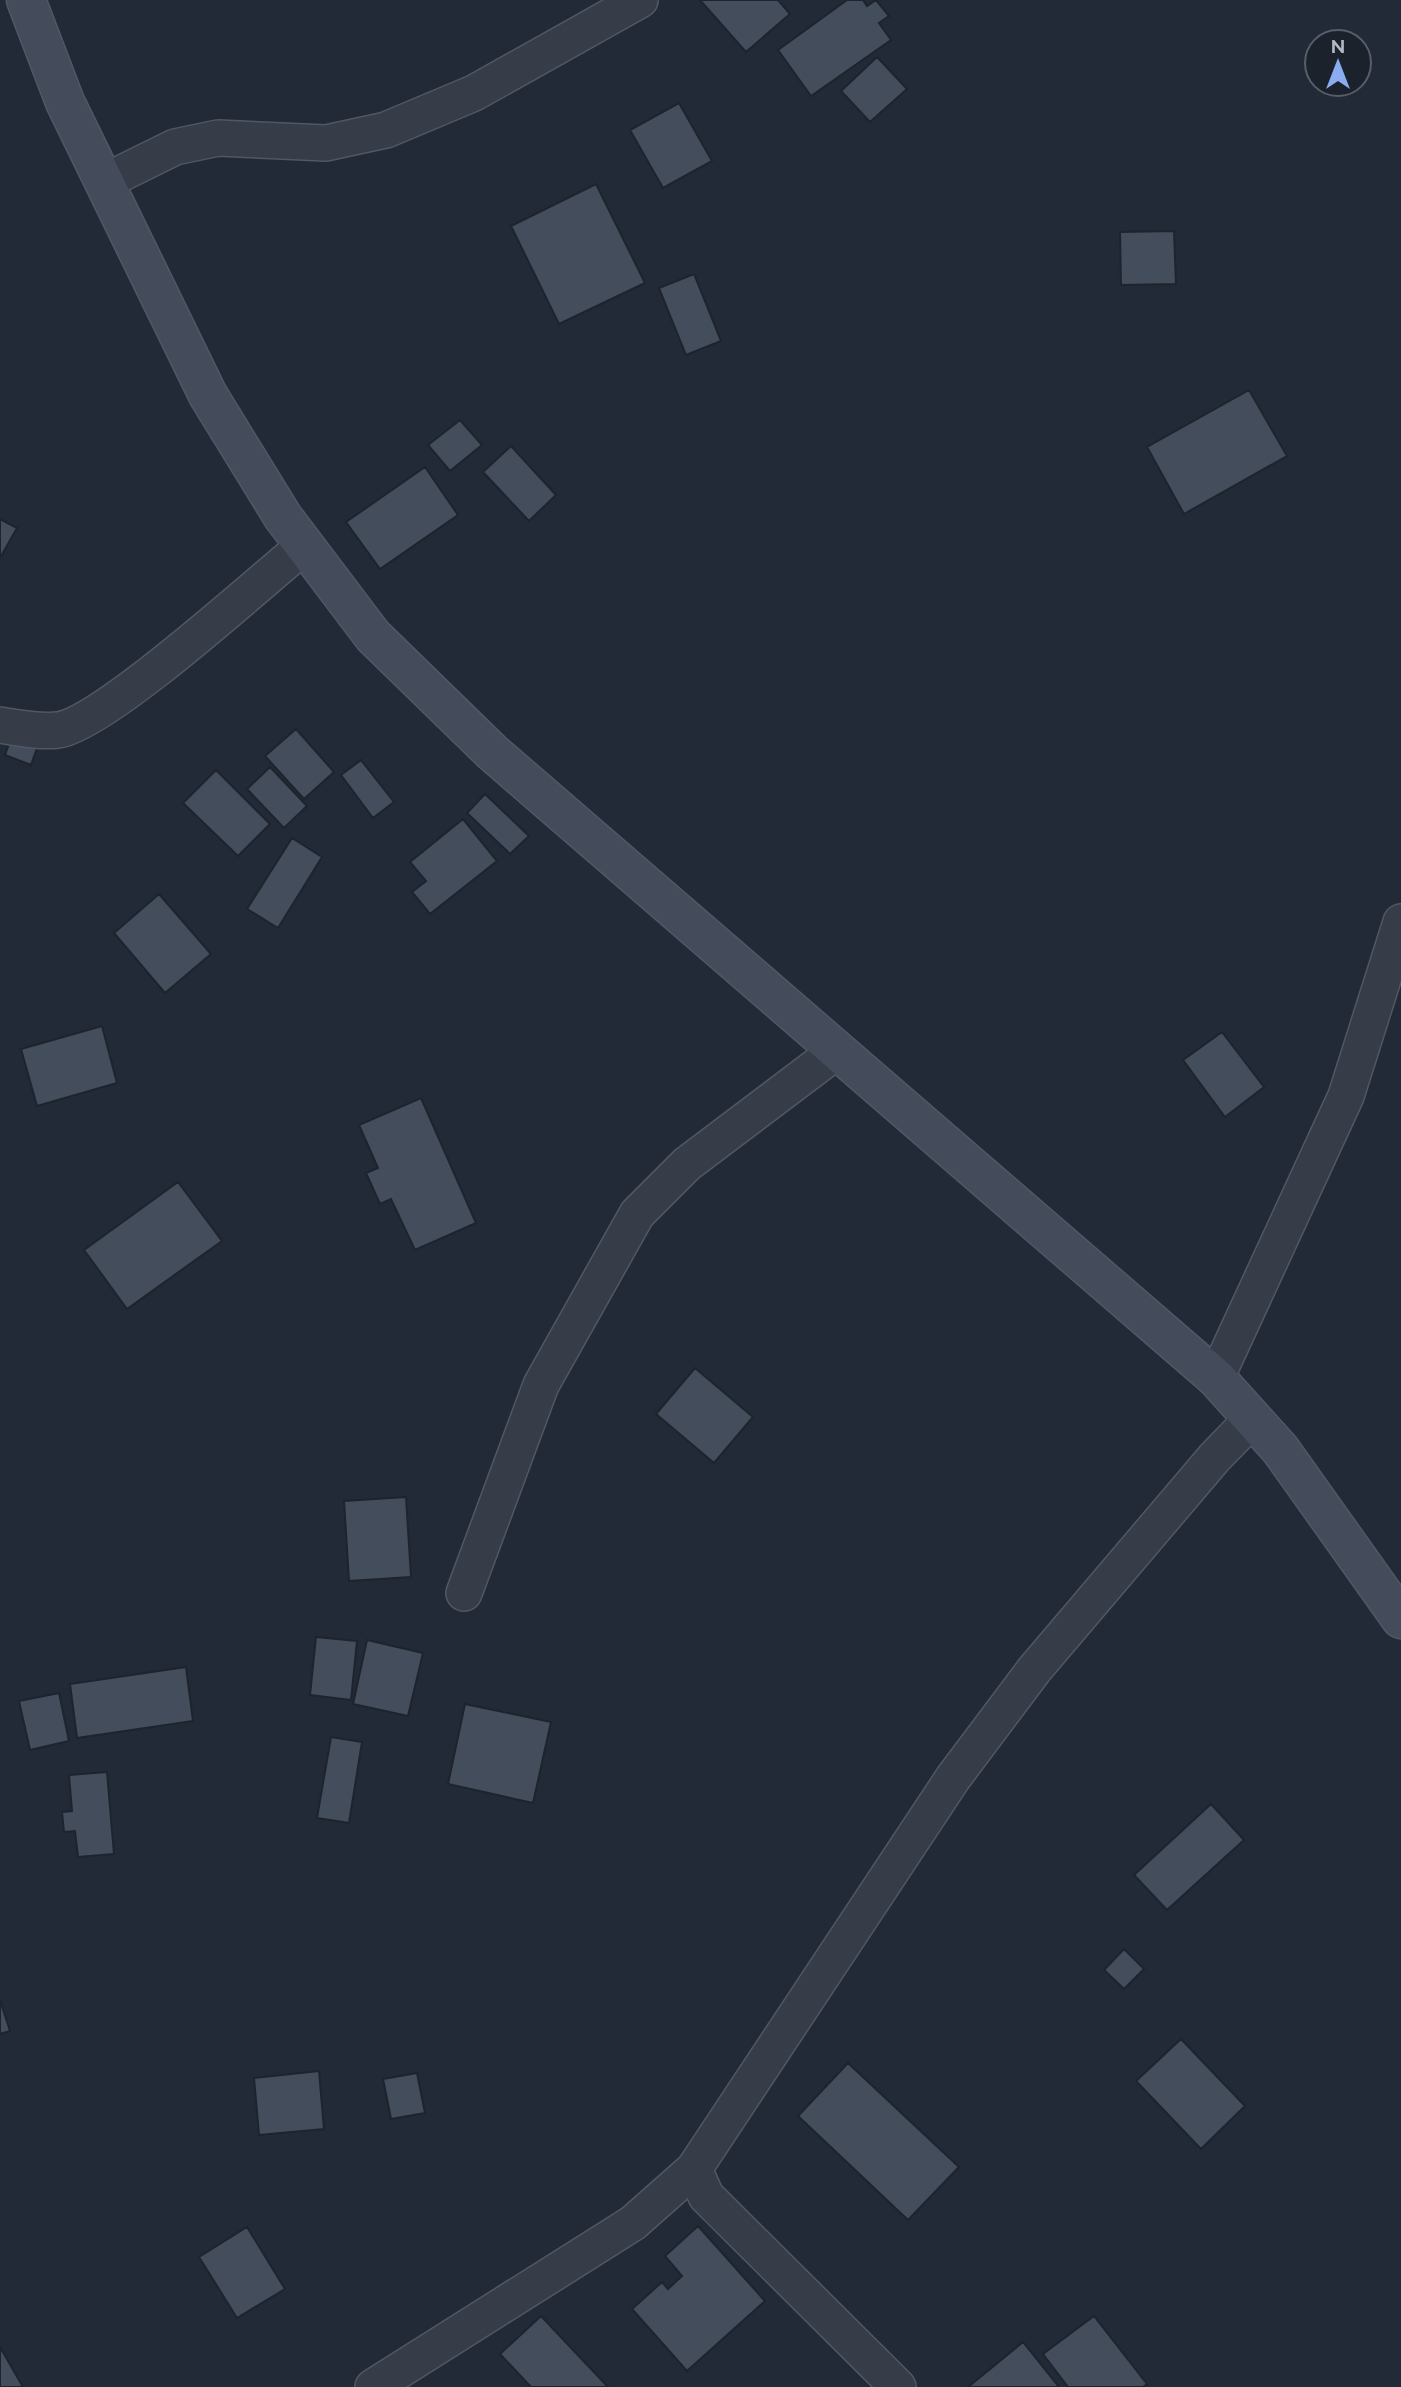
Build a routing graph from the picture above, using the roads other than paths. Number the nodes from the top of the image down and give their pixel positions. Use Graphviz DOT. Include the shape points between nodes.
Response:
graph roads {
  1 [pos="26,0"];
  2 [pos="640,0"];
  3 [pos="104,182"];
  4 [pos="304,546"];
  5 [pos="0,725"];
  6 [pos="1401,922"];
  7 [pos="838,1050"];
  8 [pos="1216,1378"];
  9 [pos="1254,1418"];
  10 [pos="464,1593"];
  11 [pos="1401,1619"];
  12 [pos="694,2169"];
  13 [pos="373,2387"];
  14 [pos="898,2387"];
  1 -- 3 [label="main road" via="65,102"];
  2 -- 3 [label="street" via="474,93 386,130 326,143 218,138 174,147"];
  3 -- 4 [label="main road" via="208,395"];
  4 -- 5 [label="street" via="90,718 60,730"];
  4 -- 7 [label="main road" via="373,636 492,752"];
  6 -- 8 [label="street" via="1346,1096"];
  7 -- 8 [label="main road"];
  7 -- 10 [label="street" via="687,1164 636,1214 541,1385"];
  8 -- 9 [label="main road"];
  9 -- 11 [label="main road"];
  9 -- 12 [label="street" via="1214,1457 1042,1660 953,1778"];
  12 -- 13 [label="street" via="633,2223"];
  12 -- 14 [label="street" via="706,2196"];
}
